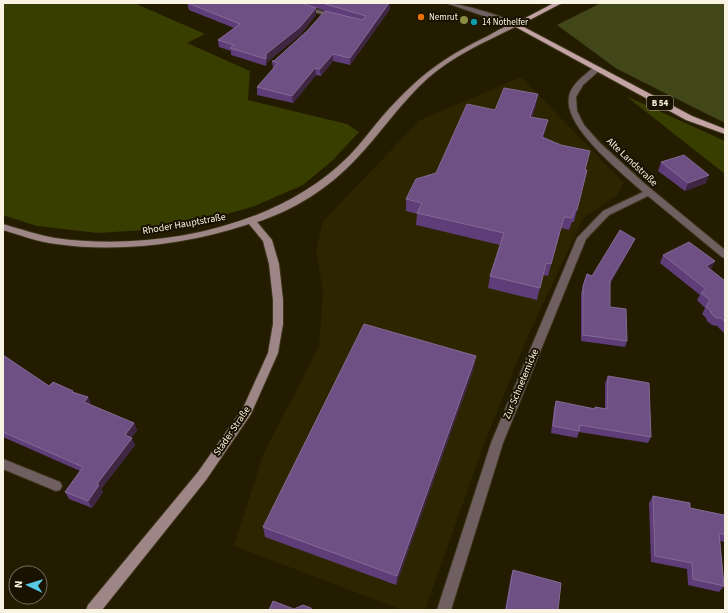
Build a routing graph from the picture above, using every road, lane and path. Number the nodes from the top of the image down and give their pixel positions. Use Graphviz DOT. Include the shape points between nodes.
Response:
graph roads {
  1 [pos="286,3"];
  2 [pos="449,3"];
  3 [pos="558,3"];
  4 [pos="461,4"];
  5 [pos="343,18"];
  6 [pos="516,25"];
  7 [pos="597,69"];
  8 [pos="725,132"];
  9 [pos="648,193"];
  10 [pos="251,221"];
  11 [pos="3,228"];
  12 [pos="725,255"];
  13 [pos="3,464"];
  14 [pos="56,486"];
  15 [pos="93,610"];
  16 [pos="444,610"];
  1 -- 5 [label="street" via="321,16"];
  2 -- 4 [label="street"];
  3 -- 6 [label="main road"];
  4 -- 6 [label="street"];
  6 -- 7 [label="main road, B 54"];
  6 -- 10 [label="main road, Rhoder Hauptstraße" via="440,65 398,104 346,164 313,191"];
  7 -- 8 [label="main road, B 54" via="689,118"];
  7 -- 9 [label="street, Alte Landstraße" via="584,80 573,95 576,119 596,143"];
  9 -- 12 [label="street, Alte Landstraße"];
  9 -- 16 [label="street, Zur Schnetemicke" via="606,213 582,238 496,443"];
  10 -- 11 [label="main road, Rhoder Hauptstraße" via="212,232 134,243 56,241"];
  10 -- 15 [label="main road, Stader Straße" via="267,240 274,264 278,324 273,353 247,411 202,476"];
  13 -- 14 [label="street"];
}
